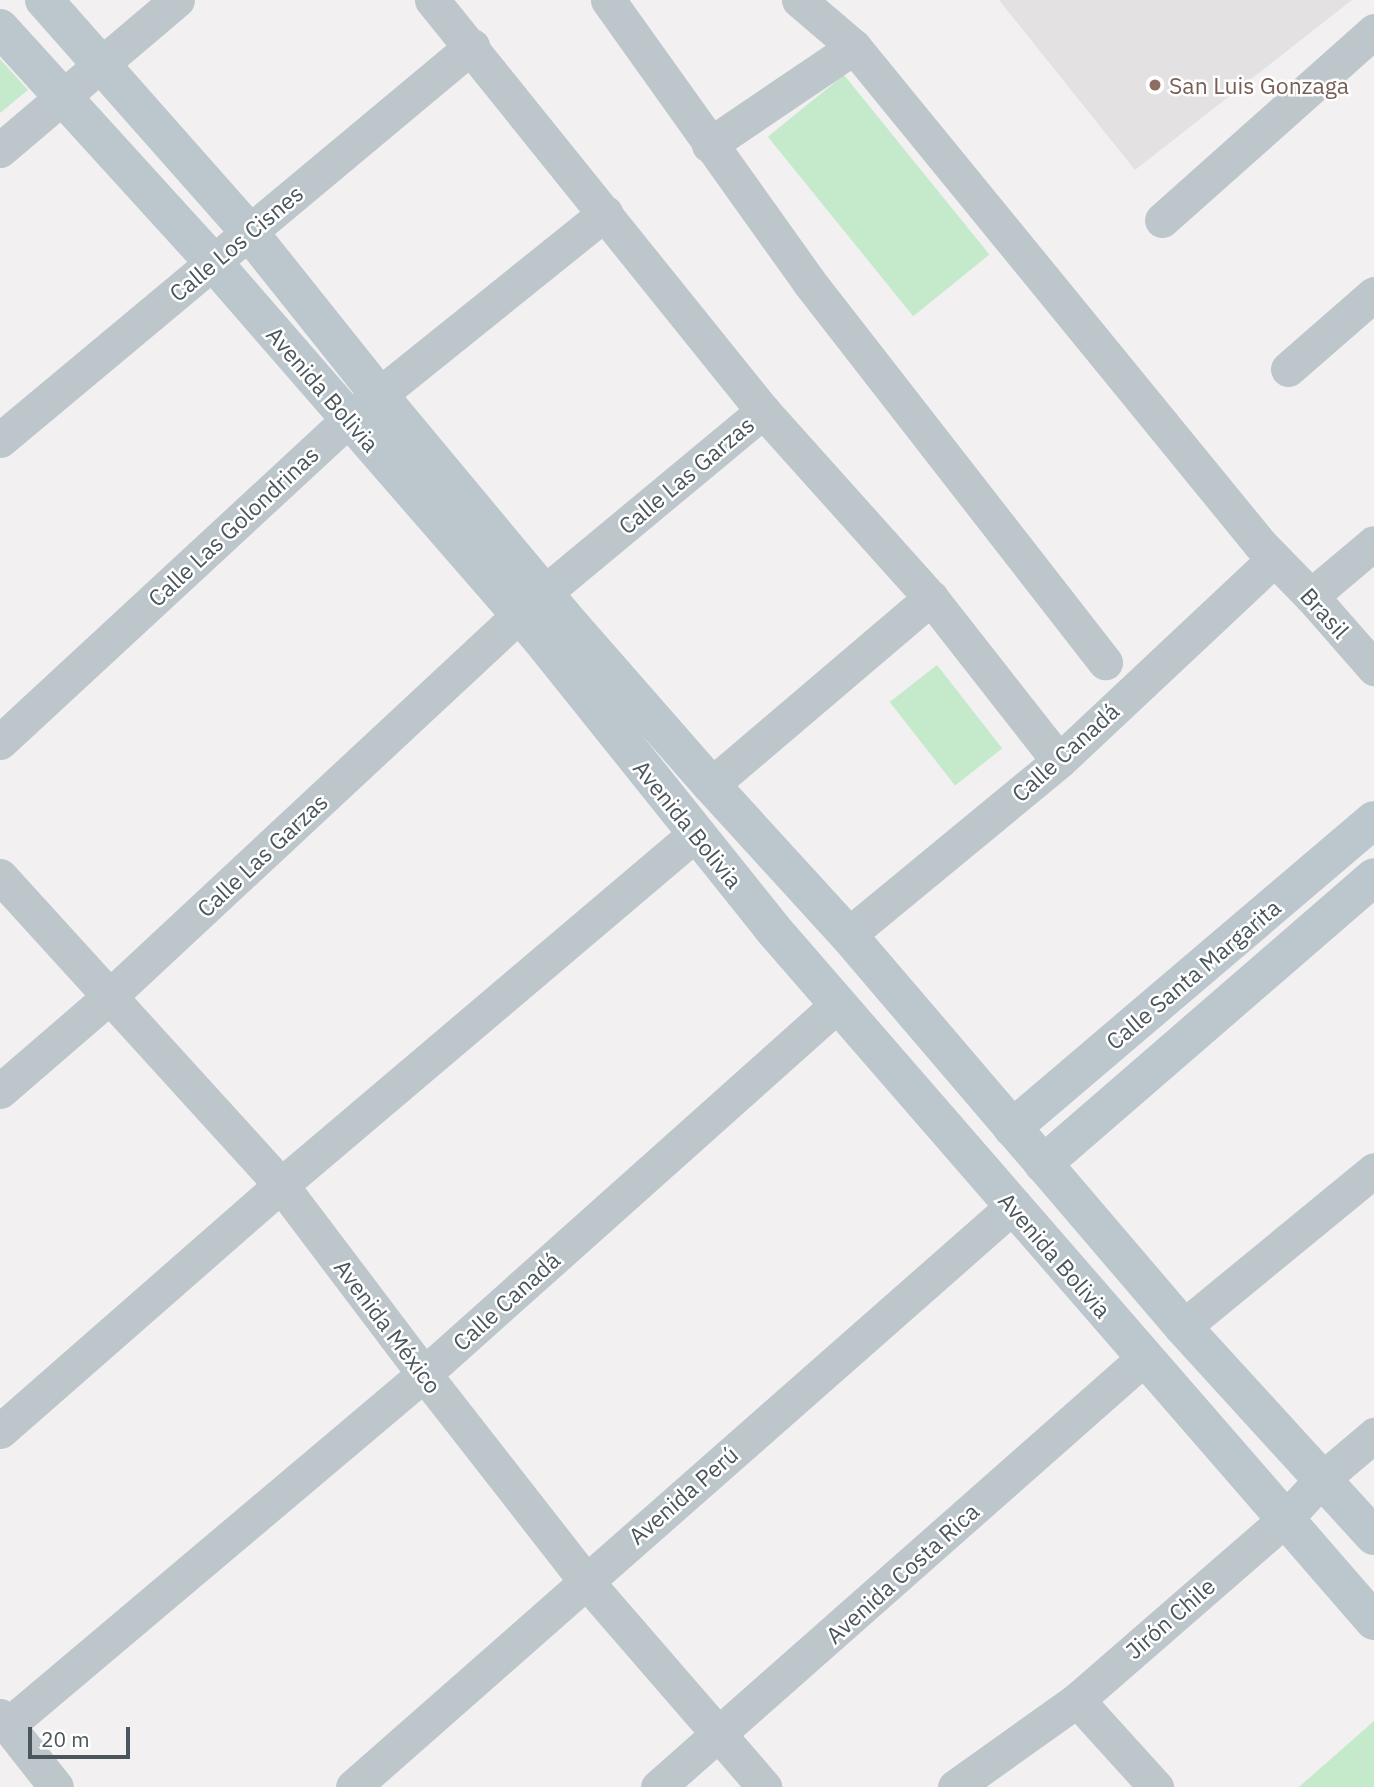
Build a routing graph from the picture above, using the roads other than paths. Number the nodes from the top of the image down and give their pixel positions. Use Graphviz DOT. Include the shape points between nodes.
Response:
graph roads {
  1 [pos="44,0"];
  2 [pos="177,0"];
  3 [pos="432,0"];
  4 [pos="608,0"];
  5 [pos="799,0"];
  6 [pos="0,28"];
  7 [pos="1374,31"];
  8 [pos="472,46"];
  9 [pos="854,47"];
  10 [pos="101,64"];
  11 [pos="62,96"];
  12 [pos="709,145"];
  13 [pos="0,150"];
  14 [pos="605,213"];
  15 [pos="1162,220"];
  16 [pos="249,232"];
  17 [pos="213,262"];
  18 [pos="1374,294"];
  19 [pos="1288,369"];
  20 [pos="379,395"];
  21 [pos="763,411"];
  22 [pos="349,419"];
  23 [pos="0,440"];
  24 [pos="1374,543"];
  25 [pos="1273,560"];
  26 [pos="1311,596"];
  27 [pos="931,598"];
  28 [pos="532,603"];
  29 [pos="1105,662"];
  30 [pos="1374,668"];
  31 [pos="0,742"];
  32 [pos="1059,761"];
  33 [pos="711,785"];
  34 [pos="1374,820"];
  35 [pos="695,834"];
  36 [pos="0,876"];
  37 [pos="1374,877"];
  38 [pos="811,895"];
  39 [pos="772,928"];
  40 [pos="848,934"];
  41 [pos="110,996"];
  42 [pos="837,1005"];
  43 [pos="0,1091"];
  44 [pos="1012,1128"];
  45 [pos="1043,1164"];
  46 [pos="1374,1170"];
  47 [pos="281,1185"];
  48 [pos="1014,1205"];
  49 [pos="1183,1327"];
  50 [pos="1144,1358"];
  51 [pos="424,1374"];
  52 [pos="0,1431"];
  53 [pos="1374,1435"];
  54 [pos="1321,1480"];
  55 [pos="1285,1519"];
  56 [pos="1374,1536"];
  57 [pos="585,1580"];
  58 [pos="1374,1621"];
  59 [pos="1077,1700"];
  60 [pos="4,1720"];
  61 [pos="718,1737"];
  62 [pos="42,1783"];
  63 [pos="354,1787"];
  64 [pos="658,1787"];
  65 [pos="764,1787"];
  66 [pos="955,1787"];
  67 [pos="1156,1787"];
  1 -- 10 [label="main road, Avenida Bolivia"];
  2 -- 10 [label="street"];
  3 -- 8 [label="street"];
  4 -- 12 [label="street"];
  5 -- 9 [label="street, Brasil"];
  6 -- 11 [label="main road, Avenida Bolivia"];
  7 -- 15 [label="street"];
  8 -- 14 [label="street"];
  8 -- 16 [label="street, Calle Los Cisnes"];
  9 -- 12 [label="street"];
  9 -- 25 [label="street, Brasil"];
  10 -- 11 [label="street"];
  10 -- 16 [label="main road, Avenida Bolivia"];
  11 -- 13 [label="street"];
  11 -- 17 [label="main road, Avenida Bolivia"];
  12 -- 29 [label="street" via="944,459"];
  14 -- 20 [label="street, Calle Las Golondrinas"];
  14 -- 21 [label="street"];
  16 -- 17 [label="street, Calle Los Cisnes"];
  16 -- 20 [label="main road, Avenida Bolivia"];
  17 -- 22 [label="main road, Avenida Bolivia"];
  17 -- 23 [label="street, Calle Los Cisnes"];
  18 -- 19 [label="street"];
  20 -- 22 [label="street, Calle Las Golondrinas"];
  20 -- 28 [label="main road, Avenida Bolivia"];
  21 -- 27 [label="street"];
  21 -- 28 [label="street, Calle Las Garzas"];
  22 -- 28 [label="main road, Avenida Bolivia"];
  22 -- 31 [label="street, Calle Las Golondrinas"];
  24 -- 26 [label="street"];
  25 -- 26 [label="street, Brasil"];
  25 -- 32 [label="street, Calle Canadá"];
  26 -- 30 [label="street, Brasil"];
  27 -- 32 [label="street"];
  27 -- 33 [label="street"];
  28 -- 33 [label="main road, Avenida Bolivia"];
  28 -- 35 [label="main road, Avenida Bolivia"];
  28 -- 41 [label="street, Calle Las Garzas"];
  32 -- 40 [label="street, Calle Canadá"];
  33 -- 38 [label="main road, Avenida Bolivia"];
  34 -- 44 [label="main road, Calle Santa Margarita"];
  35 -- 39 [label="main road, Avenida Bolivia"];
  35 -- 47 [label="street"];
  36 -- 41 [label="street, Avenida México"];
  37 -- 45 [label="main road, Calle Santa Margarita"];
  38 -- 39 [label="main road"];
  38 -- 40 [label="main road, Avenida Bolivia"];
  39 -- 42 [label="main road, Avenida Bolivia"];
  40 -- 44 [label="main road, Avenida Bolivia"];
  41 -- 43 [label="street, Calle Las Garzas"];
  41 -- 47 [label="street, Avenida México"];
  42 -- 48 [label="main road, Avenida Bolivia"];
  42 -- 51 [label="street, Calle Canadá"];
  44 -- 45 [label="main road, Avenida Bolivia"];
  45 -- 49 [label="main road, Avenida Bolivia"];
  46 -- 49 [label="street"];
  47 -- 51 [label="street, Avenida México"];
  47 -- 52 [label="street"];
  48 -- 50 [label="main road, Avenida Bolivia"];
  48 -- 57 [label="street, Avenida Perú"];
  49 -- 54 [label="main road, Avenida Bolivia"];
  50 -- 55 [label="main road, Avenida Bolivia"];
  50 -- 61 [label="street, Avenida Costa Rica"];
  51 -- 57 [label="street, Avenida México"];
  51 -- 60 [label="street, Calle Canadá"];
  53 -- 54 [label="street, Jirón Chile"];
  54 -- 55 [label="street, Jirón Chile"];
  54 -- 56 [label="main road, Avenida Bolivia"];
  55 -- 58 [label="main road, Avenida Bolivia"];
  55 -- 59 [label="street, Jirón Chile"];
  57 -- 61 [label="street, Avenida México"];
  57 -- 63 [label="street, Avenida Perú"];
  59 -- 66 [label="street, Jirón Chile"];
  59 -- 67 [label="street"];
  60 -- 62 [label="street"];
  61 -- 64 [label="street, Avenida Costa Rica"];
  61 -- 65 [label="street, Avenida México"];
}
